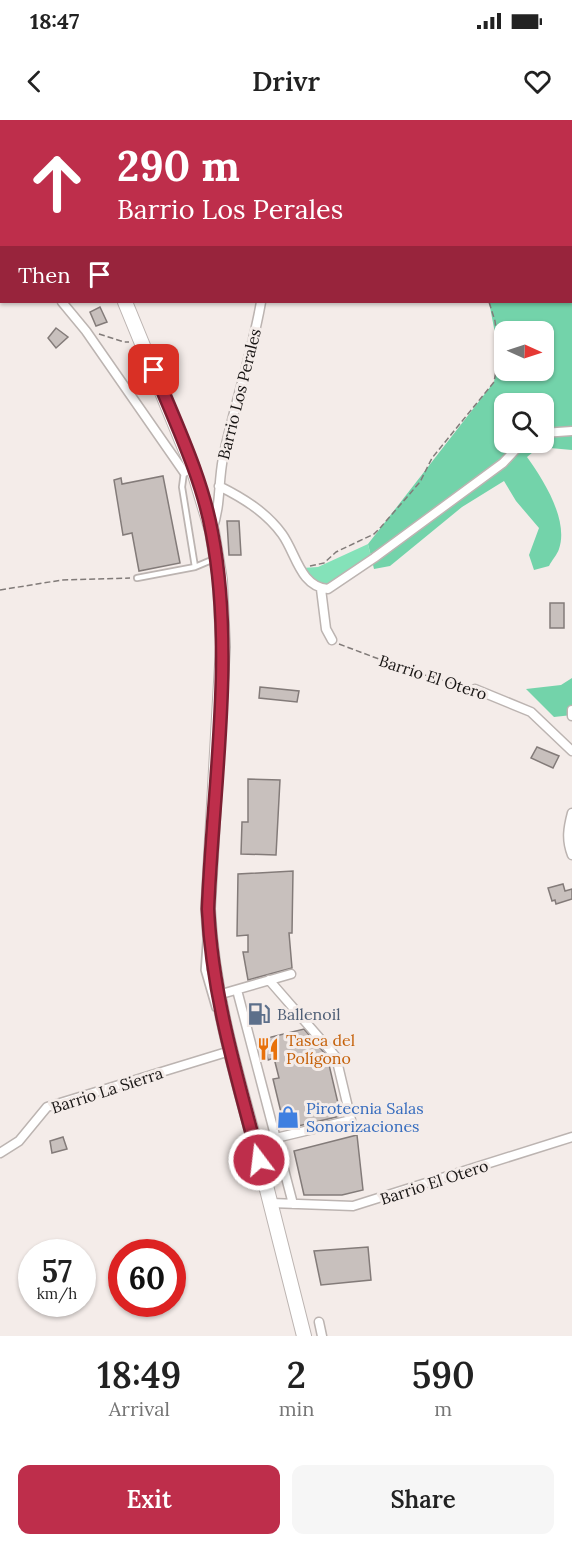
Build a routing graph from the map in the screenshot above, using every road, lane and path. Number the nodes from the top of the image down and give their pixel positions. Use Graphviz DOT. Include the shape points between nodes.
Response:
graph roads {
  1 [pos="63,303"];
  2 [pos="125,303"];
  3 [pos="261,303"];
  4 [pos="489,303"];
  5 [pos="95,333"];
  6 [pos="141,338"];
  7 [pos="572,431"];
  8 [pos="554,433"];
  9 [pos="512,453"];
  10 [pos="188,470"];
  11 [pos="219,486"];
  12 [pos="212,531"];
  13 [pos="216,559"];
  14 [pos="297,564"];
  15 [pos="195,567"];
  16 [pos="136,578"];
  17 [pos="321,589"];
  18 [pos="0,590"];
  19 [pos="332,640"];
  20 [pos="475,689"];
  21 [pos="572,710"];
  22 [pos="572,716"];
  23 [pos="572,751"];
  24 [pos="572,813"];
  25 [pos="572,855"];
  26 [pos="209,933"];
  27 [pos="291,974"];
  28 [pos="269,980"];
  29 [pos="237,990"];
  30 [pos="218,995"];
  31 [pos="224,1021"];
  32 [pos="230,1051"];
  33 [pos="572,1137"];
  34 [pos="276,1138"];
  35 [pos="0,1153"];
  36 [pos="271,1203"];
  37 [pos="293,1204"];
  38 [pos="319,1322"];
  39 [pos="304,1336"];
  40 [pos="322,1336"];
  1 -- 10 [label="street, Barrio Los Perales"];
  2 -- 6 [label="main road, Barrio Los Perales"];
  3 -- 11 [label="street, Barrio Los Perales"];
  4 -- 14 [label="path" via="499,354 494,382 432,458 420,482 374,534 336,552 324,563"];
  5 -- 6 [label="path" via="124,342"];
  6 -- 10 [label="main road, Barrio Los Perales"];
  7 -- 8 [label="street"];
  9 -- 17 [label="street" via="336,586"];
  10 -- 12 [label="main road, Barrio Los Perales"];
  10 -- 15 [label="lane" via="182,487"];
  11 -- 12 [label="street, Barrio Los Perales" via="219,511"];
  11 -- 14 [label="street" via="244,498 266,517 283,535"];
  12 -- 13 [label="main road, Barrio Los Perales"];
  13 -- 15 [label="lane"];
  13 -- 26 [label="main road, Barrio Los Perales" via="223,647"];
  14 -- 17 [label="street"];
  15 -- 16 [label="lane"];
  16 -- 18 [label="path" via="62,580"];
  17 -- 19 [label="street" via="326,629"];
  19 -- 20 [label="path, Barrio El Otero" via="408,670"];
  20 -- 23 [label="street, Barrio El Otero" via="531,712"];
  21 -- 22 [label="street"];
  24 -- 25 [label="street" via="568,844"];
  26 -- 30 [label="main road"];
  26 -- 31 [label="lane" via="204,970 213,1004"];
  27 -- 28 [label="street"];
  28 -- 29 [label="street"];
  28 -- 34 [label="street" via="336,1058 351,1120"];
  29 -- 30 [label="street"];
  29 -- 34 [label="street"];
  30 -- 31 [label="main road"];
  31 -- 32 [label="main road"];
  32 -- 35 [label="street, Barrio La Sierra" via="47,1107 19,1142"];
  32 -- 36 [label="main road"];
  33 -- 37 [label="street, Barrio El Otero" via="376,1201 353,1206"];
  34 -- 37 [label="street"];
  36 -- 37 [label="street, Barrio El Otero"];
  36 -- 39 [label="main road"];
  38 -- 40 [label="street"];
}
